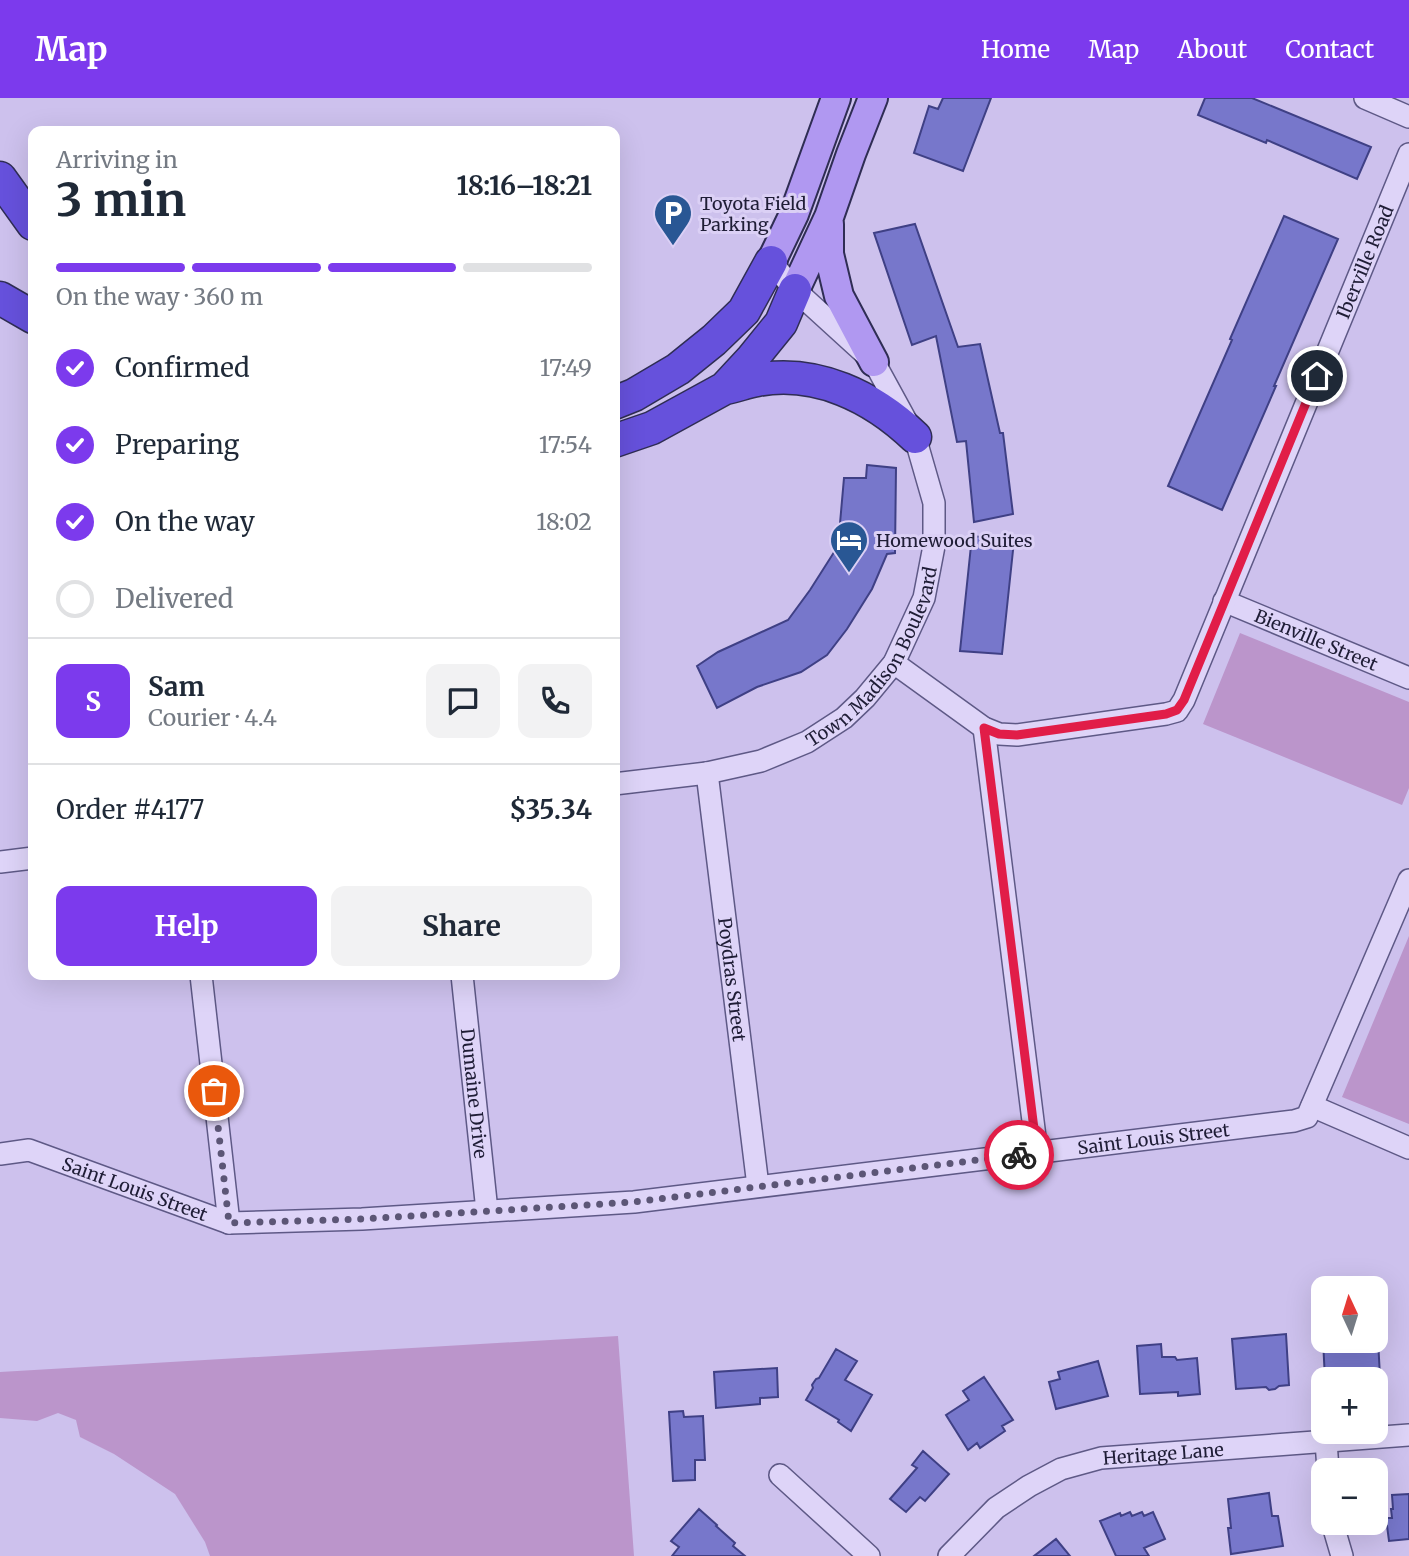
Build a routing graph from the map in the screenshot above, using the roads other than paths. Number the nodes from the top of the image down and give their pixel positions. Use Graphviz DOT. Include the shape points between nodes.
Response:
graph roads {
  1 [pos="836,98"];
  2 [pos="873,98"];
  3 [pos="1365,98"];
  4 [pos="1409,117"];
  5 [pos="1409,154"];
  6 [pos="0,178"];
  7 [pos="28,217"];
  8 [pos="829,217"];
  9 [pos="771,262"];
  10 [pos="794,290"];
  11 [pos="0,298"];
  12 [pos="28,314"];
  13 [pos="874,362"];
  14 [pos="725,388"];
  15 [pos="620,401"];
  16 [pos="915,437"];
  17 [pos="620,439"];
  18 [pos="1224,601"];
  19 [pos="894,663"];
  20 [pos="1409,678"];
  21 [pos="984,728"];
  22 [pos="708,773"];
  23 [pos="620,783"];
  24 [pos="28,859"];
  25 [pos="0,862"];
  26 [pos="1409,880"];
  27 [pos="202,980"];
  28 [pos="463,980"];
  29 [pos="1312,1106"];
  30 [pos="1409,1148"];
  31 [pos="1037,1153"];
  32 [pos="0,1154"];
  33 [pos="758,1186"];
  34 [pos="487,1211"];
  35 [pos="229,1223"];
  36 [pos="1409,1435"];
  37 [pos="1388,1437"];
  38 [pos="1311,1442"];
  39 [pos="780,1475"];
  40 [pos="1336,1535"];
  41 [pos="869,1556"];
  42 [pos="949,1556"];
  43 [pos="1342,1556"];
  1 -- 9 [label="main road" via="794,214"];
  2 -- 8 [label="main road"];
  3 -- 4 [label="street"];
  5 -- 18 [label="street, Iberville Road"];
  6 -- 7 [label="highway"];
  8 -- 10 [label="main road"];
  8 -- 13 [label="main road" via="829,254 839,296"];
  9 -- 10 [label="street, Town Madison Boulevard"];
  9 -- 15 [label="highway" via="744,311 714,340 678,369"];
  10 -- 13 [label="street, Town Madison Boulevard"];
  10 -- 14 [label="highway" via="781,323"];
  11 -- 12 [label="highway"];
  13 -- 16 [label="street, Town Madison Boulevard"];
  14 -- 16 [label="highway" via="788,378 827,383 871,403"];
  14 -- 17 [label="highway" via="652,428"];
  16 -- 19 [label="street, Town Madison Boulevard" via="934,503 933,546 924,598"];
  18 -- 20 [label="street, Bienville Street"];
  18 -- 21 [label="street, Iberville Road" via="1177,710 1017,735"];
  19 -- 21 [label="street"];
  19 -- 22 [label="street, Town Madison Boulevard" via="844,718 807,742 761,761"];
  21 -- 31 [label="street"];
  22 -- 23 [label="street, Town Madison Boulevard"];
  22 -- 33 [label="street, Poydras Street"];
  24 -- 25 [label="street"];
  26 -- 29 [label="street"];
  27 -- 35 [label="street"];
  28 -- 34 [label="street, Dumaine Drive"];
  29 -- 30 [label="street"];
  29 -- 31 [label="street, Saint Louis Street" via="1307,1117 1294,1121"];
  31 -- 33 [label="street, Saint Louis Street"];
  32 -- 35 [label="street, Saint Louis Street" via="29,1150"];
  33 -- 34 [label="street, Saint Louis Street" via="634,1202"];
  34 -- 35 [label="street, Saint Louis Street"];
  36 -- 37 [label="street, Heritage Lane"];
  38 -- 42 [label="street, Heritage Lane" via="1101,1458 1061,1469 996,1508"];
  39 -- 41 [label="street"];
  40 -- 43 [label="street"];
}
